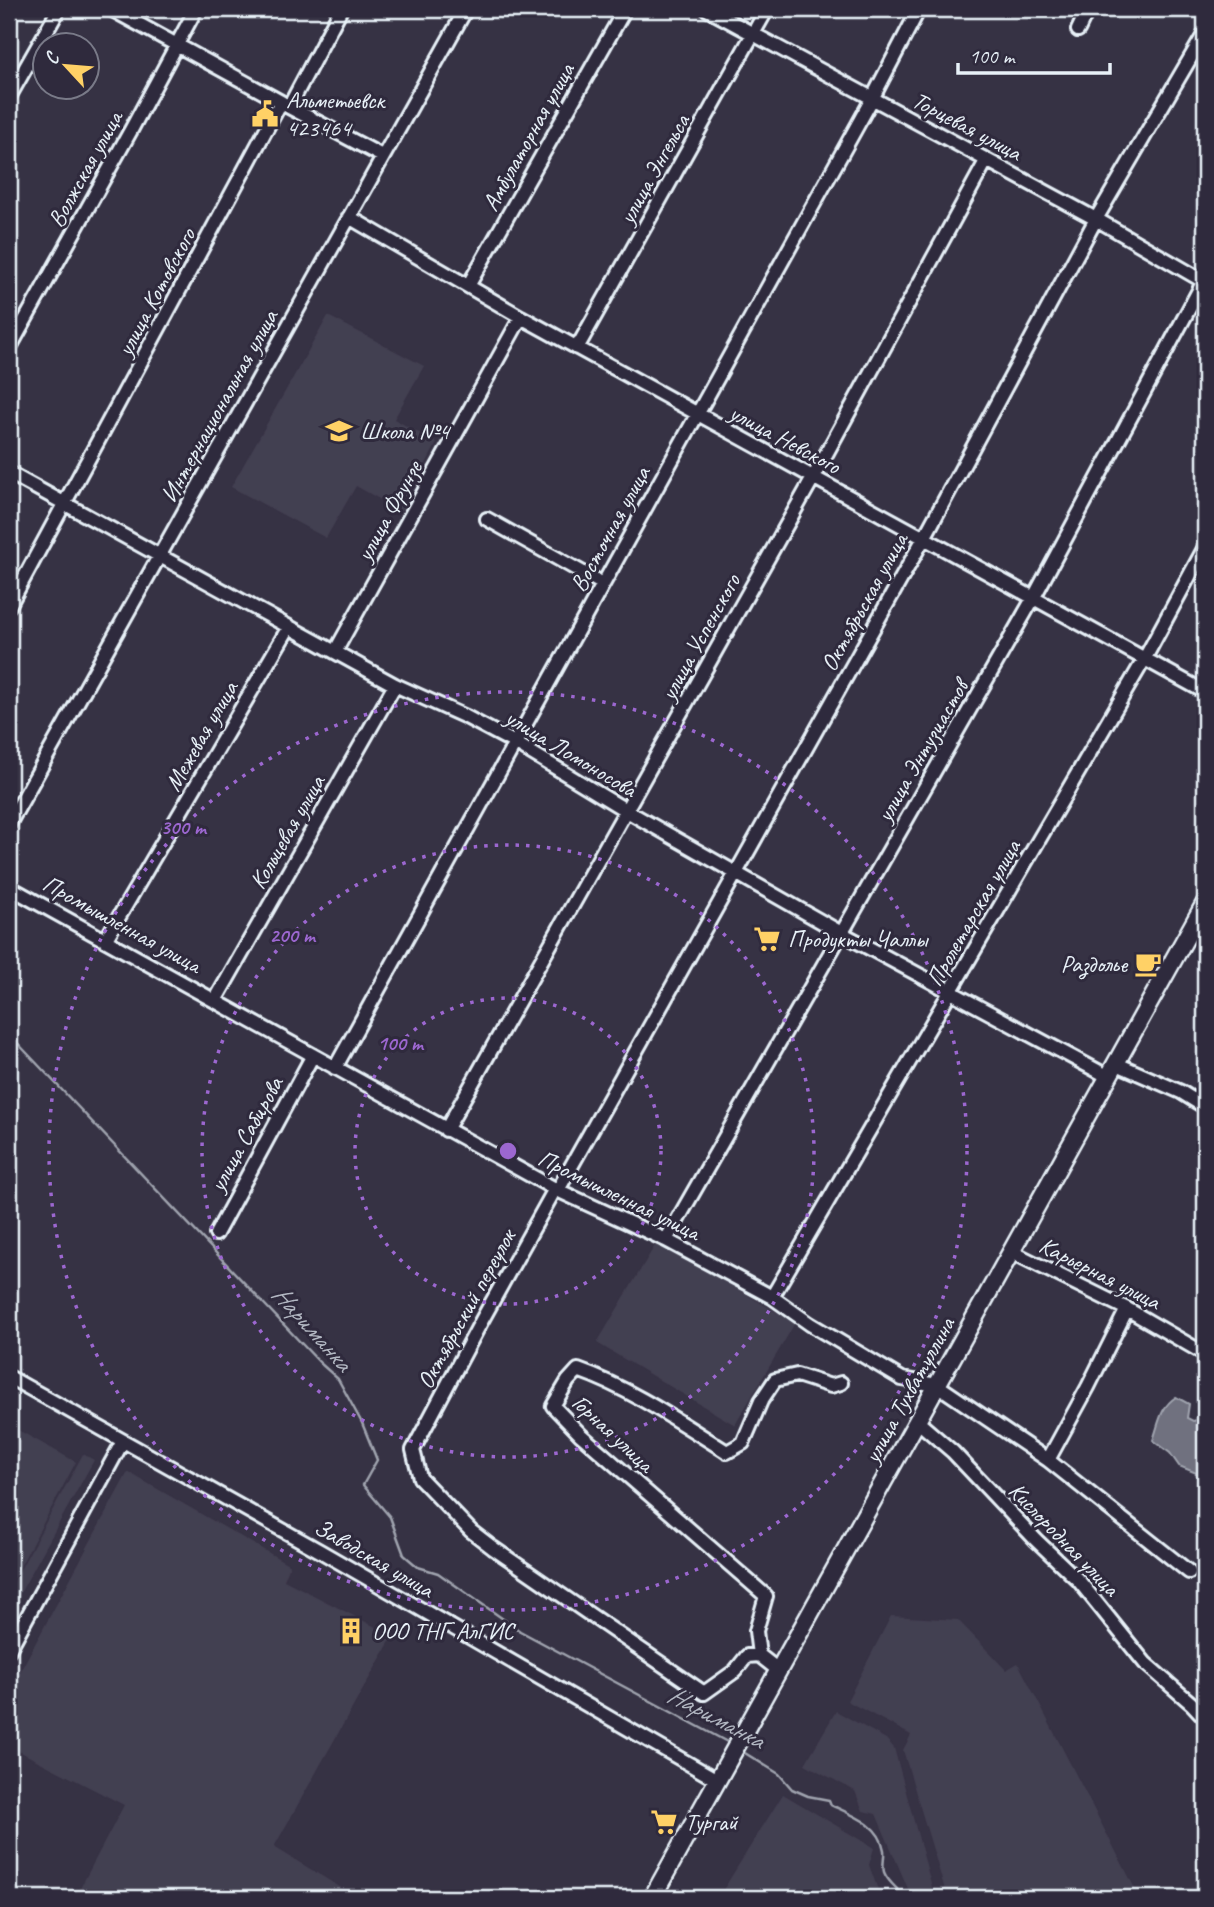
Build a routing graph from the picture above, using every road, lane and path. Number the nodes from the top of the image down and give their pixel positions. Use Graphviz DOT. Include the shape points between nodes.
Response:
graph roads {
  1 [pos="59,9"];
  2 [pos="111,9"];
  3 [pos="196,9"];
  4 [pos="341,9"];
  5 [pos="466,9"];
  6 [pos="625,9"];
  7 [pos="707,9"];
  8 [pos="767,9"];
  9 [pos="919,9"];
  10 [pos="1088,9"];
  11 [pos="1078,30"];
  12 [pos="1205,33"];
  13 [pos="754,34"];
  14 [pos="176,45"];
  15 [pos="9,97"];
  16 [pos="872,99"];
  17 [pos="285,104"];
  18 [pos="382,156"];
  19 [pos="986,161"];
  20 [pos="349,217"];
  21 [pos="1096,219"];
  22 [pos="1205,281"];
  23 [pos="468,286"];
  24 [pos="521,317"];
  25 [pos="578,348"];
  26 [pos="9,349"];
  27 [pos="697,415"];
  28 [pos="9,473"];
  29 [pos="813,478"];
  30 [pos="65,504"];
  31 [pos="487,519"];
  32 [pos="924,538"];
  33 [pos="1205,547"];
  34 [pos="158,556"];
  35 [pos="603,584"];
  36 [pos="1034,597"];
  37 [pos="9,606"];
  38 [pos="289,627"];
  39 [pos="335,652"];
  40 [pos="1145,658"];
  41 [pos="395,685"];
  42 [pos="1205,692"];
  43 [pos="515,744"];
  44 [pos="627,811"];
  45 [pos="9,824"];
  46 [pos="735,874"];
  47 [pos="9,887"];
  48 [pos="1205,903"];
  49 [pos="843,934"];
  50 [pos="106,939"];
  51 [pos="952,991"];
  52 [pos="216,999"];
  53 [pos="313,1055"];
  54 [pos="335,1068"];
  55 [pos="1113,1071"];
  56 [pos="1205,1107"];
  57 [pos="446,1130"];
  58 [pos="557,1190"];
  59 [pos="216,1234"];
  60 [pos="666,1240"];
  61 [pos="1012,1252"];
  62 [pos="772,1297"];
  63 [pos="1127,1309"];
  64 [pos="1205,1354"];
  65 [pos="9,1377"];
  66 [pos="841,1383"];
  67 [pos="937,1385"];
  68 [pos="917,1421"];
  69 [pos="123,1441"];
  70 [pos="1048,1460"];
  71 [pos="1189,1572"];
  72 [pos="9,1650"];
  73 [pos="759,1655"];
  74 [pos="778,1670"];
  75 [pos="1205,1718"];
  76 [pos="720,1774"];
  77 [pos="652,1898"];
  1 -- 15 [label="street"];
  2 -- 14 [label="street"];
  3 -- 14 [label="street, Волжская улица"];
  4 -- 17 [label="street, улица Котовского"];
  5 -- 18 [label="street, Интернациональная улица"];
  6 -- 23 [label="street, Амбулаторная улица"];
  7 -- 13 [label="street, Торцевая улица"];
  8 -- 13 [label="street, улица Энгельса"];
  9 -- 16 [label="street, Восточная улица"];
  10 -- 11 [label="street"];
  12 -- 21 [label="street, Октябрьская улица"];
  13 -- 16 [label="street, Торцевая улица"];
  13 -- 25 [label="street, улица Энгельса"];
  14 -- 17 [label="street"];
  14 -- 26 [label="street, Волжская улица"];
  16 -- 19 [label="street, Торцевая улица"];
  16 -- 27 [label="street, Восточная улица"];
  17 -- 18 [label="street"];
  17 -- 30 [label="street, улица Котовского"];
  18 -- 20 [label="street, Интернациональная улица"];
  19 -- 21 [label="street, Торцевая улица"];
  19 -- 29 [label="street, улица Успенского"];
  20 -- 23 [label="street, улица Невского"];
  20 -- 34 [label="street, Интернациональная улица"];
  21 -- 22 [label="street, Торцевая улица"];
  21 -- 32 [label="street, Октябрьская улица"];
  22 -- 36 [label="street, улица Энтузиастов"];
  23 -- 24 [label="street, улица Невского"];
  24 -- 25 [label="street, улица Невского"];
  24 -- 39 [label="street, улица Фрунзе"];
  25 -- 27 [label="street, улица Невского"];
  27 -- 29 [label="street, улица Невского"];
  27 -- 35 [label="street, Восточная улица"];
  28 -- 30 [label="street, улица Ломоносова"];
  29 -- 32 [label="street, улица Невского"];
  29 -- 44 [label="street, улица Успенского"];
  30 -- 34 [label="street, улица Ломоносова"];
  30 -- 37 [label="street, улица Котовского"];
  31 -- 35 [label="street"];
  32 -- 36 [label="street, улица Невского"];
  32 -- 46 [label="street, Октябрьская улица"];
  33 -- 40 [label="street, Пролетарская улица"];
  34 -- 38 [label="street, улица Ломоносова"];
  34 -- 45 [label="street, Интернациональная улица"];
  35 -- 43 [label="street, Восточная улица"];
  36 -- 40 [label="street, улица Невского"];
  36 -- 49 [label="street, улица Энтузиастов"];
  38 -- 39 [label="street, улица Ломоносова"];
  38 -- 50 [label="street, Межевая улица"];
  39 -- 41 [label="street, улица Ломоносова"];
  40 -- 42 [label="street, улица Невского"];
  40 -- 51 [label="street, Пролетарская улица"];
  41 -- 43 [label="street, улица Ломоносова"];
  41 -- 52 [label="street, Кольцевая улица"];
  43 -- 44 [label="street, улица Ломоносова"];
  43 -- 54 [label="street, Восточная улица"];
  44 -- 46 [label="street, улица Ломоносова"];
  44 -- 57 [label="street, улица Успенского"];
  46 -- 49 [label="street, улица Ломоносова"];
  46 -- 58 [label="street, Октябрьская улица"];
  47 -- 50 [label="street, Промышленная улица"];
  48 -- 55 [label="main road, улица Тухватуллина"];
  49 -- 51 [label="street, улица Ломоносова"];
  49 -- 60 [label="street, улица Энтузиастов"];
  50 -- 52 [label="street, Промышленная улица"];
  51 -- 55 [label="street, улица Ломоносова"];
  51 -- 62 [label="street, Пролетарская улица"];
  52 -- 53 [label="street, Промышленная улица"];
  53 -- 54 [label="street, Промышленная улица"];
  53 -- 59 [label="street, улица Сабирова"];
  54 -- 57 [label="street, Промышленная улица"];
  55 -- 56 [label="street, улица Ломоносова" via="1181,1092"];
  55 -- 61 [label="main road, улица Тухватуллина"];
  57 -- 58 [label="street, Промышленная улица"];
  58 -- 60 [label="street, Промышленная улица"];
  58 -- 73 [label="street, Октябрьский переулок" via="413,1450 420,1478 471,1531 704,1693 735,1671 747,1656"];
  60 -- 62 [label="street, Промышленная улица"];
  61 -- 63 [label="street, Карьерная улица"];
  61 -- 67 [label="main road, улица Тухватуллина"];
  62 -- 67 [label="street, Промышленная улица" via="902,1379"];
  63 -- 64 [label="street, Карьерная улица"];
  63 -- 70 [label="street"];
  65 -- 69 [label="street, Заводская улица"];
  66 -- 73 [label="street, Горная улица" via="831,1386 797,1375 775,1380 743,1443 727,1452 634,1394 578,1370 553,1406 766,1596 756,1631"];
  67 -- 68 [label="main road, улица Тухватуллина"];
  67 -- 70 [label="street, Промышленная улица"];
  68 -- 74 [label="main road, улица Тухватуллина"];
  68 -- 75 [label="street, Кислородная улица" via="1080,1581 1145,1663"];
  69 -- 72 [label="street"];
  69 -- 76 [label="street, Заводская улица"];
  70 -- 71 [label="street, Промышленная улица"];
  73 -- 74 [label="street"];
  74 -- 76 [label="main road, улица Тухватуллина"];
  76 -- 77 [label="main road, улица Тухватуллина"];
}
